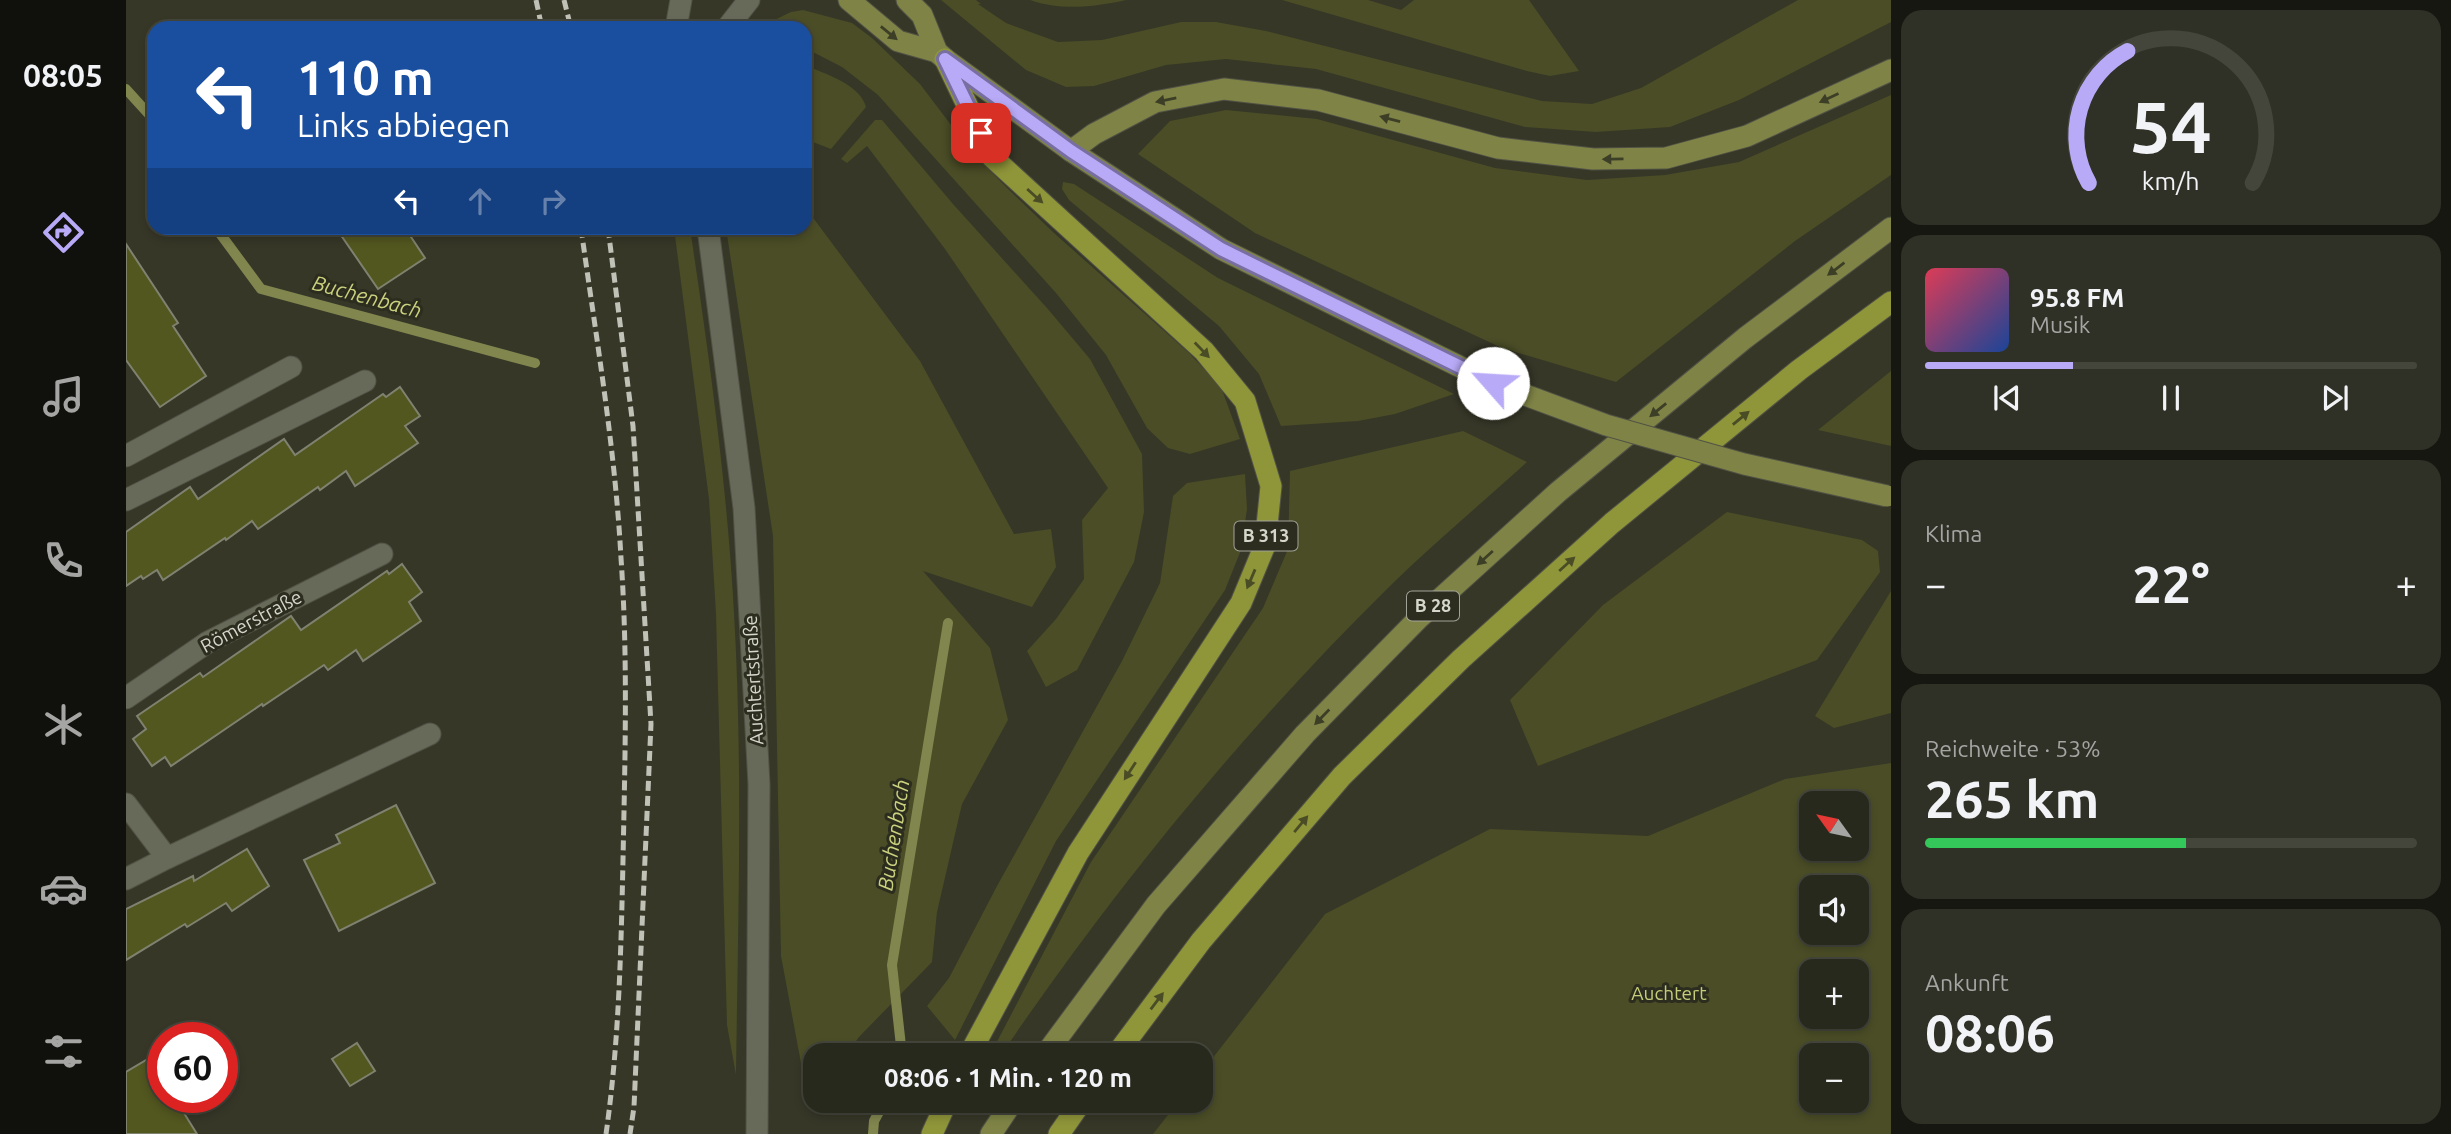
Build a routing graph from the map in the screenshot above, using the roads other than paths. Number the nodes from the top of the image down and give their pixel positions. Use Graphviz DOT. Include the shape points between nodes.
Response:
graph roads {
  1 [pos="681,0"];
  2 [pos="749,0"];
  3 [pos="849,0"];
  4 [pos="906,0"];
  5 [pos="677,21"];
  6 [pos="732,21"];
  7 [pos="941,55"];
  8 [pos="1891,70"];
  9 [pos="1071,151"];
  10 [pos="1891,228"];
  11 [pos="709,235"];
  12 [pos="1891,302"];
  13 [pos="291,367"];
  14 [pos="365,381"];
  15 [pos="126,456"];
  16 [pos="1889,496"];
  17 [pos="126,500"];
  18 [pos="382,554"];
  19 [pos="126,698"];
  20 [pos="430,734"];
  21 [pos="126,804"];
  22 [pos="166,858"];
  23 [pos="126,879"];
  24 [pos="975,1043"];
  25 [pos="1054,1043"];
  26 [pos="1125,1043"];
  27 [pos="942,1113"];
  28 [pos="1005,1113"];
  29 [pos="1074,1113"];
  30 [pos="757,1129"];
  31 [pos="932,1134"];
  32 [pos="991,1134"];
  33 [pos="1059,1134"];
  1 -- 5 [label="street"];
  2 -- 6 [label="street"];
  3 -- 7 [label="main road, one-way" via="898,41"];
  4 -- 7 [label="main road, B 313" via="922,15"];
  7 -- 9 [label="main road"];
  7 -- 24 [label="highway, B 313, one-way" via="992,158 1204,351 1245,401 1271,486 1265,545 1241,603 1078,853"];
  8 -- 9 [label="main road, one-way" via="1746,136 1666,158 1593,159 1498,148 1318,100 1224,89 1155,102"];
  9 -- 16 [label="main road, bridge" via="1221,249 1493,383 1606,425 1744,464"];
  10 -- 25 [label="main road, B 28, one-way" via="1745,338 1568,484 1419,618 1305,734 1156,905"];
  11 -- 30 [label="street, Auchtertstraße" via="745,522 759,784"];
  26 -- 12 [label="highway, one-way" via="1201,942 1342,776 1461,659 1612,523 1799,370"];
  13 -- 15 [label="street"];
  14 -- 17 [label="street"];
  18 -- 19 [label="street, Römerstraße" via="208,642"];
  20 -- 22 [label="street"];
  21 -- 22 [label="street"];
  22 -- 23 [label="street"];
  27 -- 31 [label="highway"];
  28 -- 32 [label="main road"];
  29 -- 33 [label="highway"];
}
